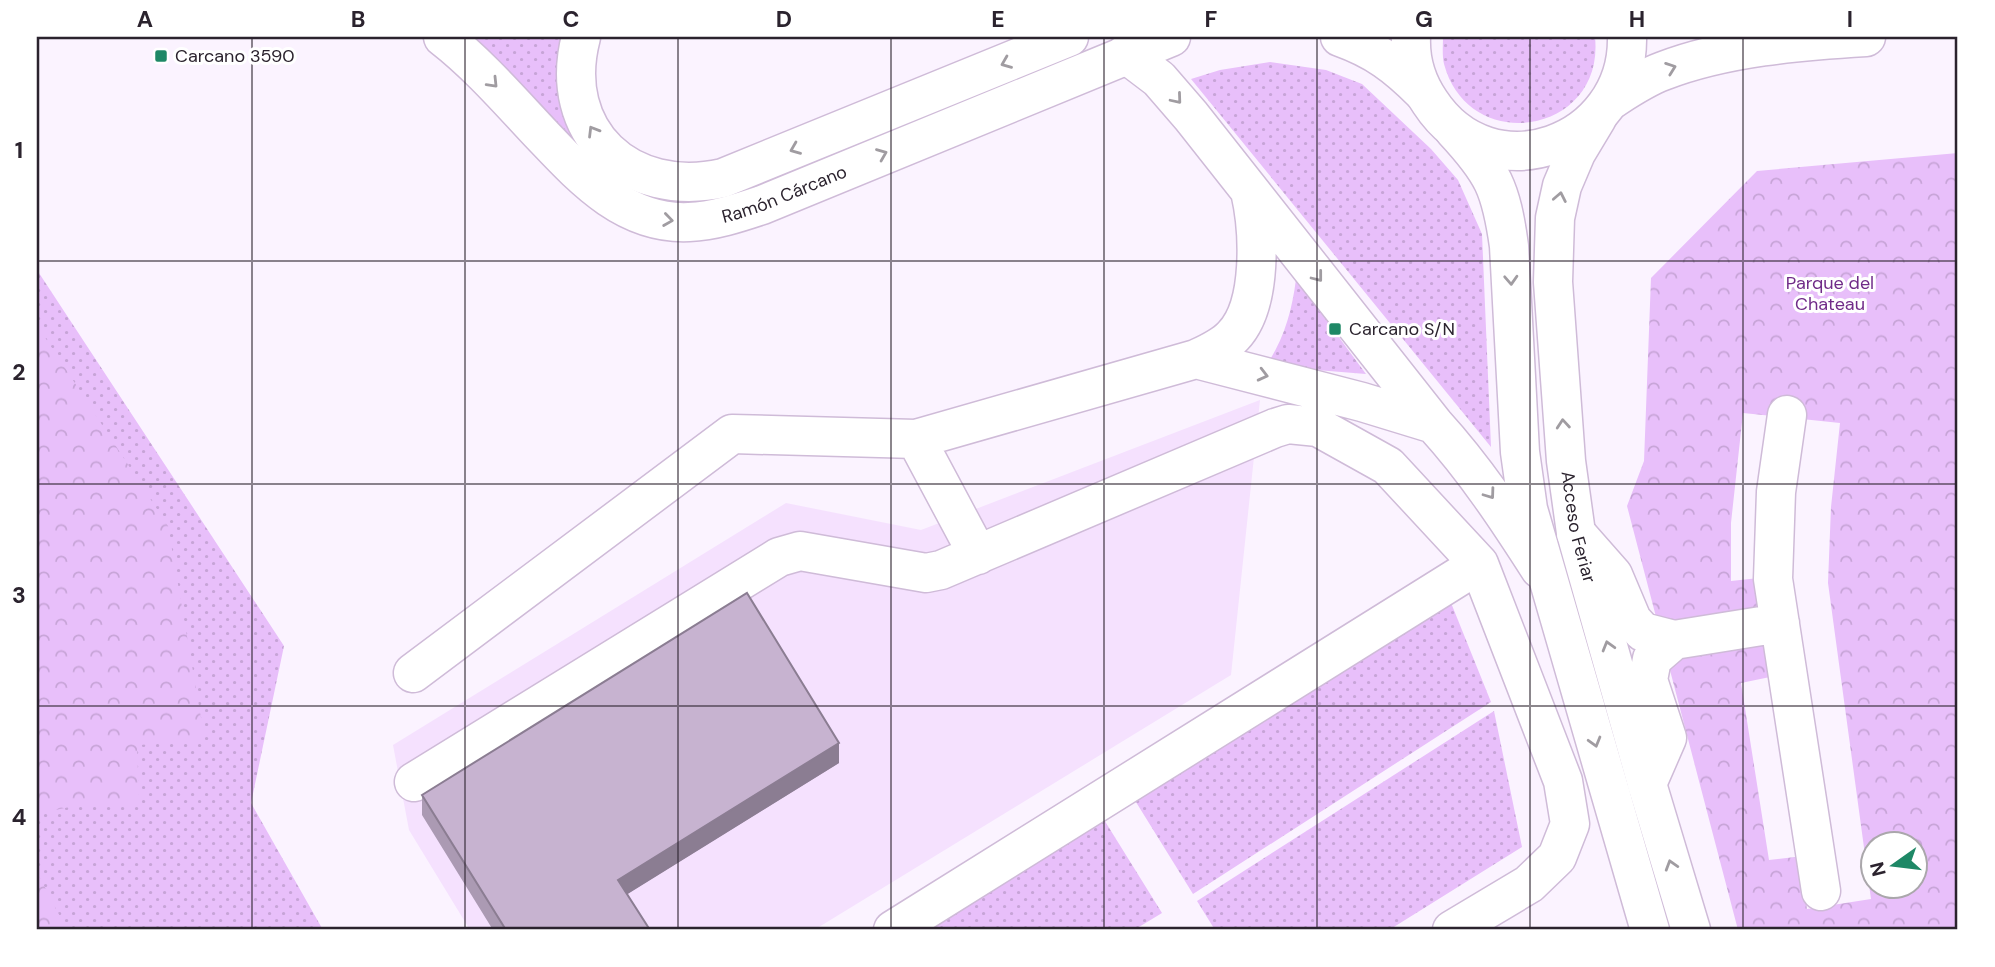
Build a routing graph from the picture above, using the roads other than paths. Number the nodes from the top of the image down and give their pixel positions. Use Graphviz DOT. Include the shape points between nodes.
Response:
graph roads {
  1 [pos="443,37"];
  2 [pos="581,37"];
  3 [pos="1069,37"];
  4 [pos="1171,37"];
  5 [pos="1340,37"];
  6 [pos="1411,37"];
  7 [pos="1627,37"];
  8 [pos="1742,37"];
  9 [pos="1866,37"];
  10 [pos="1812,40"];
  11 [pos="1126,54"];
  12 [pos="1423,92"];
  13 [pos="1604,109"];
  14 [pos="1454,130"];
  15 [pos="1250,191"];
  16 [pos="1196,359"];
  17 [pos="1787,415"];
  18 [pos="1446,437"];
  19 [pos="916,439"];
  20 [pos="1452,533"];
  21 [pos="1576,533"];
  22 [pos="978,555"];
  23 [pos="1479,564"];
  24 [pos="1549,583"];
  25 [pos="1780,623"];
  26 [pos="1674,640"];
  27 [pos="413,673"];
  28 [pos="414,782"];
  29 [pos="1647,784"];
  30 [pos="1821,891"];
  31 [pos="893,930"];
  32 [pos="1452,930"];
  33 [pos="1650,930"];
  34 [pos="1691,930"];
  1 -- 11 [label="main road, Ramón Cárcano, one-way" via="600,192 644,216 669,222 711,220 762,205"];
  3 -- 2 [label="main road, Ramón Cárcano, one-way" via="733,175 688,183 634,171 601,143 588,124 575,83"];
  4 -- 11 [label="main road, Ramón Cárcano"];
  5 -- 12 [label="main road" via="1378,52"];
  6 -- 12 [label="main road" via="1413,67"];
  7 -- 13 [label="main road, Acceso Feriar" via="1622,79"];
  8 -- 10 [label="main road"];
  9 -- 10 [label="main road"];
  13 -- 10 [label="main road, one-way" via="1637,83 1686,63"];
  11 -- 15 [label="main road, one-way" via="1159,79"];
  12 -- 14 [label="main road"];
  13 -- 14 [label="main road" via="1577,135 1528,151 1477,143"];
  21 -- 13 [label="main road, Acceso Feriar, one-way" via="1558,364 1553,248 1562,186 1576,153"];
  14 -- 24 [label="main road, one-way" via="1487,167 1505,216 1520,452 1528,509"];
  15 -- 16 [label="main road" via="1257,237 1252,296 1234,335"];
  15 -- 18 [label="main road, one-way"];
  16 -- 18 [label="main road, one-way" via="1348,398"];
  16 -- 19 [label="main road"];
  17 -- 25 [label="main road" via="1776,492 1773,579"];
  18 -- 20 [label="main road"];
  18 -- 24 [label="main road, one-way" via="1508,518"];
  19 -- 22 [label="main road"];
  19 -- 27 [label="main road" via="732,434"];
  20 -- 22 [label="main road" via="1388,466 1318,427 1288,424"];
  20 -- 23 [label="main road"];
  21 -- 26 [label="main road" via="1613,575 1632,620 1643,632"];
  29 -- 21 [label="main road, Acceso Feriar, one-way"];
  22 -- 28 [label="main road" via="926,573 800,551 779,557"];
  23 -- 31 [label="main road"];
  23 -- 32 [label="main road" via="1563,781 1570,824 1557,856 1529,884"];
  24 -- 33 [label="main road, one-way"];
  25 -- 26 [label="main road"];
  25 -- 30 [label="main road"];
  26 -- 29 [label="main road" via="1652,659 1648,680 1667,738"];
  34 -- 29 [label="main road, Acceso Feriar, one-way"];
}
